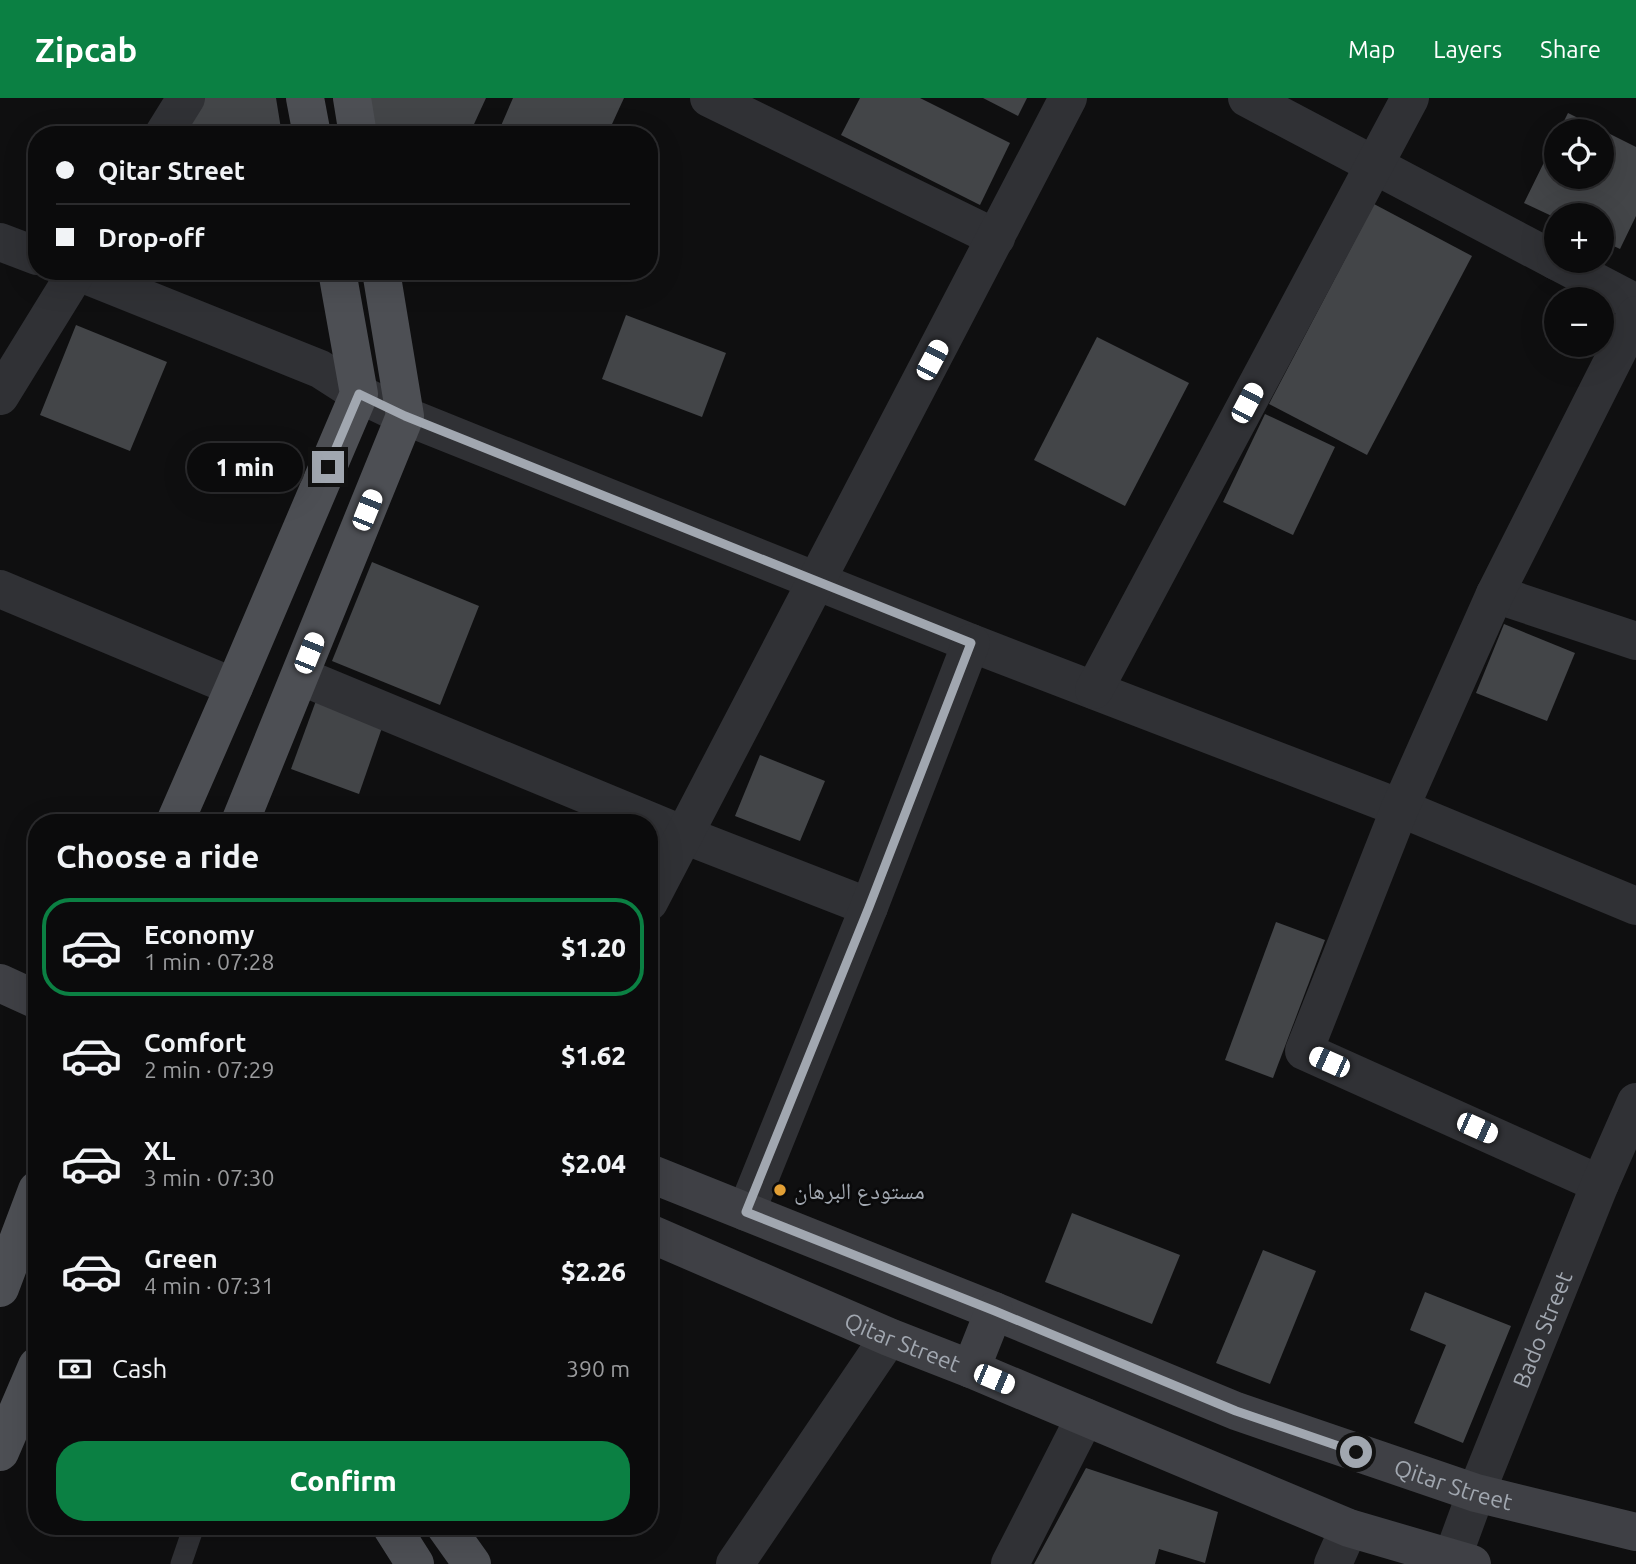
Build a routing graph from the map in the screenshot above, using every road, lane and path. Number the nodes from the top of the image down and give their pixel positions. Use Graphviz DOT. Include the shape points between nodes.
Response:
graph roads {
  1 [pos="186,98"];
  2 [pos="305,98"];
  3 [pos="352,98"];
  4 [pos="709,98"];
  5 [pos="1068,98"];
  6 [pos="1247,98"];
  7 [pos="1410,98"];
  8 [pos="169,126"];
  9 [pos="310,126"];
  10 [pos="357,126"];
  11 [pos="1374,164"];
  12 [pos="996,238"];
  13 [pos="0,242"];
  14 [pos="28,253"];
  15 [pos="1544,255"];
  16 [pos="1579,273"];
  17 [pos="71,280"];
  18 [pos="98,280"];
  19 [pos="339,280"];
  20 [pos="382,280"];
  21 [pos="1636,303"];
  22 [pos="1636,315"];
  23 [pos="359,394"];
  24 [pos="0,396"];
  25 [pos="405,416"];
  26 [pos="816,580"];
  27 [pos="0,589"];
  28 [pos="1495,594"];
  29 [pos="1636,641"];
  30 [pos="971,643"];
  31 [pos="300,676"];
  32 [pos="234,687"];
  33 [pos="1094,690"];
  34 [pos="1400,808"];
  35 [pos="178,814"];
  36 [pos="243,814"];
  37 [pos="633,814"];
  38 [pos="658,824"];
  39 [pos="684,835"];
  40 [pos="658,885"];
  41 [pos="1636,906"];
  42 [pos="869,907"];
  43 [pos="0,983"];
  44 [pos="28,996"];
  45 [pos="1636,1102"];
  46 [pos="658,1177"];
  47 [pos="1600,1184"];
  48 [pos="746,1212"];
  49 [pos="28,1214"];
  50 [pos="658,1237"];
  51 [pos="0,1288"];
  52 [pos="995,1311"];
  53 [pos="889,1337"];
  54 [pos="971,1369"];
  55 [pos="28,1387"];
  56 [pos="1085,1417"];
  57 [pos="0,1452"];
  58 [pos="1476,1493"];
  59 [pos="1349,1528"];
  60 [pos="1636,1532"];
  61 [pos="191,1535"];
  62 [pos="397,1535"];
  63 [pos="451,1535"];
  64 [pos="1458,1562"];
  65 [pos="181,1564"];
  66 [pos="415,1564"];
  67 [pos="472,1564"];
  68 [pos="735,1564"];
  69 [pos="1010,1564"];
  70 [pos="1333,1564"];
  1 -- 8 [label="street"];
  2 -- 9 [label="main road"];
  3 -- 10 [label="main road"];
  4 -- 12 [label="street"];
  5 -- 12 [label="street"];
  6 -- 11 [label="street"];
  7 -- 11 [label="street"];
  11 -- 15 [label="street"];
  11 -- 33 [label="street"];
  12 -- 26 [label="street"];
  13 -- 14 [label="street"];
  16 -- 21 [label="street"];
  17 -- 24 [label="street"];
  18 -- 23 [label="street" via="320,369"];
  19 -- 23 [label="main road"];
  20 -- 25 [label="main road"];
  22 -- 28 [label="street"];
  23 -- 25 [label="street"];
  23 -- 32 [label="main road"];
  25 -- 26 [label="street"];
  25 -- 31 [label="main road"];
  26 -- 30 [label="street"];
  26 -- 39 [label="street"];
  27 -- 32 [label="street"];
  28 -- 29 [label="street"];
  28 -- 34 [label="street"];
  30 -- 33 [label="street"];
  30 -- 42 [label="street"];
  31 -- 36 [label="main road"];
  31 -- 37 [label="street"];
  32 -- 35 [label="main road"];
  33 -- 34 [label="street"];
  34 -- 41 [label="street"];
  34 -- 47 [label="street" via="1304,1051"];
  38 -- 39 [label="street"];
  39 -- 40 [label="street"];
  39 -- 42 [label="street"];
  42 -- 48 [label="street"];
  43 -- 44 [label="main road"];
  45 -- 47 [label="street, Bado Street"];
  46 -- 48 [label="main road, Qitar Street"];
  47 -- 58 [label="street, Bado Street"];
  48 -- 52 [label="main road, Qitar Street"];
  49 -- 51 [label="main road"];
  50 -- 53 [label="main road, Qitar Street"];
  52 -- 54 [label="main road"];
  52 -- 58 [label="main road, Qitar Street" via="1236,1411"];
  53 -- 54 [label="main road, Qitar Street"];
  53 -- 68 [label="street"];
  54 -- 56 [label="main road, Qitar Street"];
  55 -- 57 [label="main road"];
  56 -- 59 [label="main road, Qitar Street"];
  56 -- 69 [label="street"];
  58 -- 60 [label="main road, Qitar Street"];
  58 -- 64 [label="street, Bado Street"];
  59 -- 64 [label="main road, Qitar Street"];
  59 -- 70 [label="street"];
  61 -- 65 [label="lane"];
  62 -- 66 [label="main road"];
  63 -- 67 [label="main road"];
}
